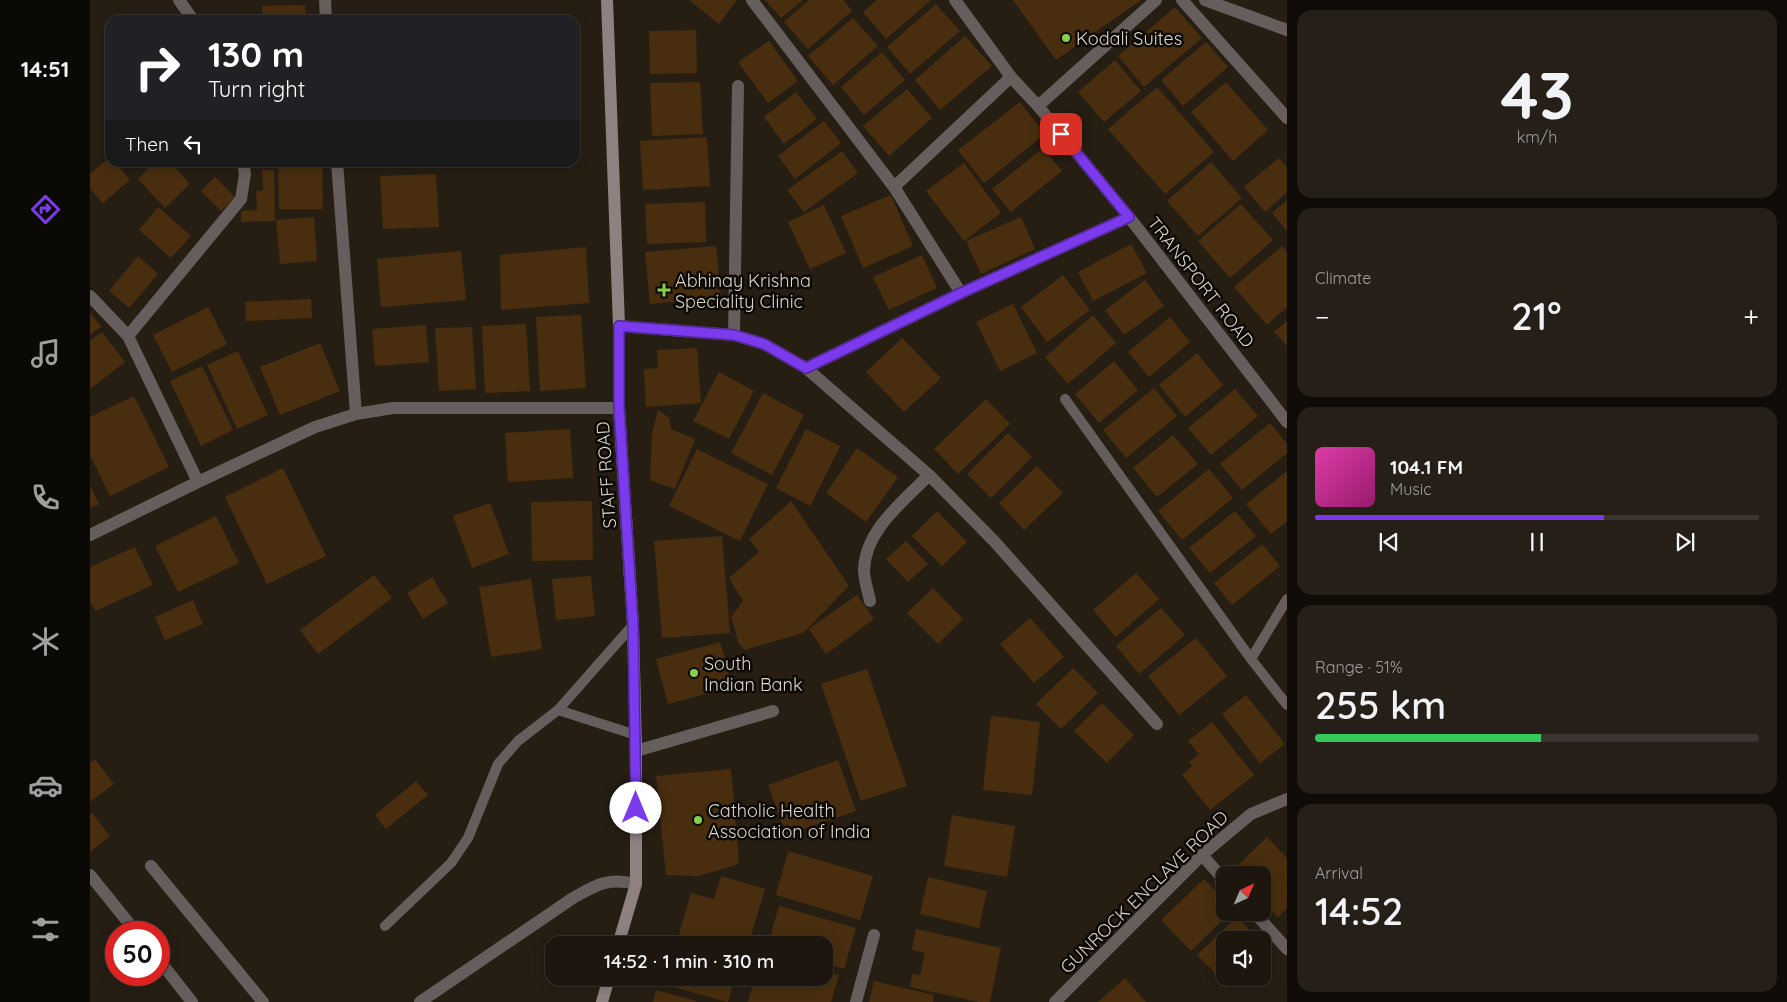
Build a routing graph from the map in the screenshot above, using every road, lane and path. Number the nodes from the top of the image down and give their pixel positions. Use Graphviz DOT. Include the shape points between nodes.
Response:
graph roads {
  1 [pos="179,0"];
  2 [pos="325,0"];
  3 [pos="607,0"];
  4 [pos="752,0"];
  5 [pos="955,0"];
  6 [pos="1156,0"];
  7 [pos="1182,0"];
  8 [pos="1205,0"];
  9 [pos="190,15"];
  10 [pos="326,15"];
  11 [pos="1287,30"];
  12 [pos="1011,77"];
  13 [pos="738,86"];
  14 [pos="1038,106"];
  15 [pos="1287,118"];
  16 [pos="244,167"];
  17 [pos="337,167"];
  18 [pos="894,187"];
  19 [pos="1129,217"];
  20 [pos="961,293"];
  21 [pos="90,296"];
  22 [pos="619,326"];
  23 [pos="734,335"];
  24 [pos="128,336"];
  25 [pos="806,368"];
  26 [pos="1065,399"];
  27 [pos="619,408"];
  28 [pos="356,414"];
  29 [pos="1287,422"];
  30 [pos="929,475"];
  31 [pos="198,482"];
  32 [pos="90,535"];
  33 [pos="1287,599"];
  34 [pos="870,601"];
  35 [pos="633,625"];
  36 [pos="1251,659"];
  37 [pos="1287,705"];
  38 [pos="558,710"];
  39 [pos="772,711"];
  40 [pos="1157,724"];
  41 [pos="636,735"];
  42 [pos="636,751"];
  43 [pos="1287,799"];
  44 [pos="1202,855"];
  45 [pos="151,866"];
  46 [pos="1216,871"];
  47 [pos="90,875"];
  48 [pos="636,884"];
  49 [pos="127,921"];
  50 [pos="1262,921"];
  51 [pos="385,926"];
  52 [pos="874,935"];
  53 [pos="621,936"];
  54 [pos="1287,949"];
  55 [pos="170,974"];
  56 [pos="607,986"];
  57 [pos="192,1002"];
  58 [pos="264,1002"];
  59 [pos="420,1002"];
  60 [pos="602,1002"];
  61 [pos="856,1002"];
  62 [pos="1055,1002"];
  1 -- 9 [label="street"];
  2 -- 10 [label="street"];
  3 -- 22 [label="main road, STAFF ROAD"];
  4 -- 18 [label="street"];
  5 -- 12 [label="street, TRANSPORT ROAD"];
  6 -- 14 [label="street"];
  7 -- 15 [label="street"];
  8 -- 11 [label="street"];
  12 -- 14 [label="street, TRANSPORT ROAD"];
  12 -- 18 [label="street"];
  13 -- 23 [label="street"];
  14 -- 19 [label="street, TRANSPORT ROAD"];
  16 -- 24 [label="street" via="242,199"];
  17 -- 28 [label="street"];
  18 -- 20 [label="street"];
  19 -- 20 [label="street"];
  19 -- 29 [label="street, TRANSPORT ROAD"];
  20 -- 25 [label="street"];
  21 -- 24 [label="street"];
  22 -- 23 [label="street"];
  22 -- 27 [label="main road, STAFF ROAD"];
  23 -- 25 [label="street" via="764,344"];
  24 -- 31 [label="street"];
  25 -- 30 [label="street"];
  26 -- 36 [label="lane"];
  27 -- 28 [label="street" via="393,408"];
  27 -- 35 [label="main road, STAFF ROAD"];
  28 -- 31 [label="street" via="315,427"];
  30 -- 34 [label="street" via="882,524 874,537 866,555 864,571"];
  30 -- 40 [label="street" via="994,541"];
  31 -- 32 [label="street"];
  33 -- 36 [label="lane"];
  35 -- 38 [label="lane"];
  35 -- 41 [label="main road, STAFF ROAD"];
  36 -- 37 [label="lane"];
  38 -- 41 [label="lane"];
  38 -- 51 [label="lane" via="518,741 498,764 468,838 457,854"];
  39 -- 42 [label="street"];
  41 -- 42 [label="main road, STAFF ROAD"];
  42 -- 48 [label="main road, STAFF ROAD"];
  43 -- 44 [label="street, GUNROCK ENCLAVE ROAD" via="1251,814"];
  44 -- 46 [label="street"];
  44 -- 62 [label="street, GUNROCK ENCLAVE ROAD"];
  45 -- 58 [label="street"];
  47 -- 49 [label="street"];
  48 -- 53 [label="main road, STAFF ROAD"];
  48 -- 59 [label="street" via="611,881 598,884"];
  50 -- 54 [label="street"];
  52 -- 61 [label="street"];
  55 -- 57 [label="street"];
  56 -- 60 [label="main road"];
}
